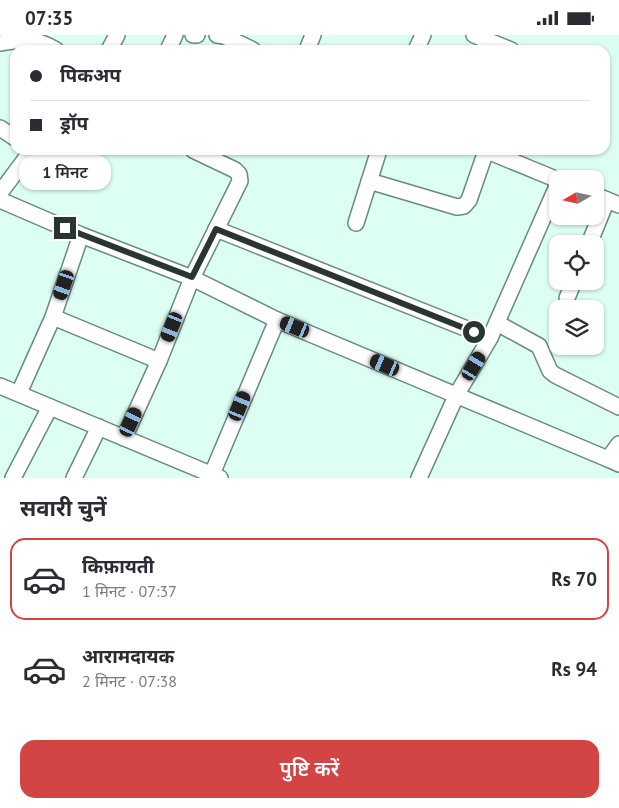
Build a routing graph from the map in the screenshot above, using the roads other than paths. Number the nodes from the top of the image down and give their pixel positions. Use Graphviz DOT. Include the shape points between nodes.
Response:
graph roads {
  1 [pos="192,35"];
  2 [pos="197,35"];
  3 [pos="217,35"];
  4 [pos="474,35"];
  5 [pos="0,43"];
  6 [pos="49,43"];
  7 [pos="242,45"];
  8 [pos="499,45"];
  9 [pos="28,155"];
  10 [pos="204,155"];
  11 [pos="377,155"];
  12 [pos="484,155"];
  13 [pos="498,155"];
  14 [pos="549,176"];
  15 [pos="369,181"];
  16 [pos="0,193"];
  17 [pos="0,200"];
  18 [pos="607,200"];
  19 [pos="549,205"];
  20 [pos="356,223"];
  21 [pos="216,229"];
  22 [pos="81,235"];
  23 [pos="593,235"];
  24 [pos="192,277"];
  25 [pos="570,290"];
  26 [pos="567,298"];
  27 [pos="53,317"];
  28 [pos="277,320"];
  29 [pos="497,323"];
  30 [pos="490,338"];
  31 [pos="159,361"];
  32 [pos="0,386"];
  33 [pos="18,393"];
  34 [pos="457,394"];
  35 [pos="50,407"];
  36 [pos="619,407"];
  37 [pos="99,427"];
  38 [pos="124,437"];
  39 [pos="619,444"];
  40 [pos="614,461"];
  41 [pos="216,476"];
  42 [pos="422,477"];
  43 [pos="13,478"];
  44 [pos="74,478"];
  1 -- 2 [label="street"];
  3 -- 7 [label="street"];
  4 -- 8 [label="street"];
  5 -- 6 [label="street" via="22,39"];
  9 -- 16 [label="street"];
  10 -- 21 [label="street" via="239,174 240,181"];
  11 -- 15 [label="street"];
  12 -- 15 [label="street" via="464,206 457,207"];
  13 -- 14 [label="street"];
  15 -- 20 [label="street"];
  17 -- 22 [label="street"];
  18 -- 23 [label="street"];
  19 -- 29 [label="street"];
  21 -- 24 [label="street"];
  21 -- 30 [label="street"];
  22 -- 24 [label="street"];
  22 -- 27 [label="street"];
  24 -- 28 [label="street"];
  24 -- 31 [label="street"];
  25 -- 26 [label="street"];
  27 -- 31 [label="street"];
  27 -- 33 [label="street"];
  28 -- 34 [label="street"];
  28 -- 41 [label="street"];
  29 -- 30 [label="street"];
  29 -- 36 [label="street" via="539,346 554,375"];
  30 -- 34 [label="street"];
  31 -- 38 [label="street"];
  32 -- 33 [label="street"];
  33 -- 35 [label="street"];
  34 -- 40 [label="street"];
  34 -- 42 [label="street"];
  35 -- 37 [label="street"];
  35 -- 43 [label="street"];
  37 -- 38 [label="street"];
  37 -- 44 [label="street"];
  38 -- 41 [label="street"];
  39 -- 40 [label="street"];
}
